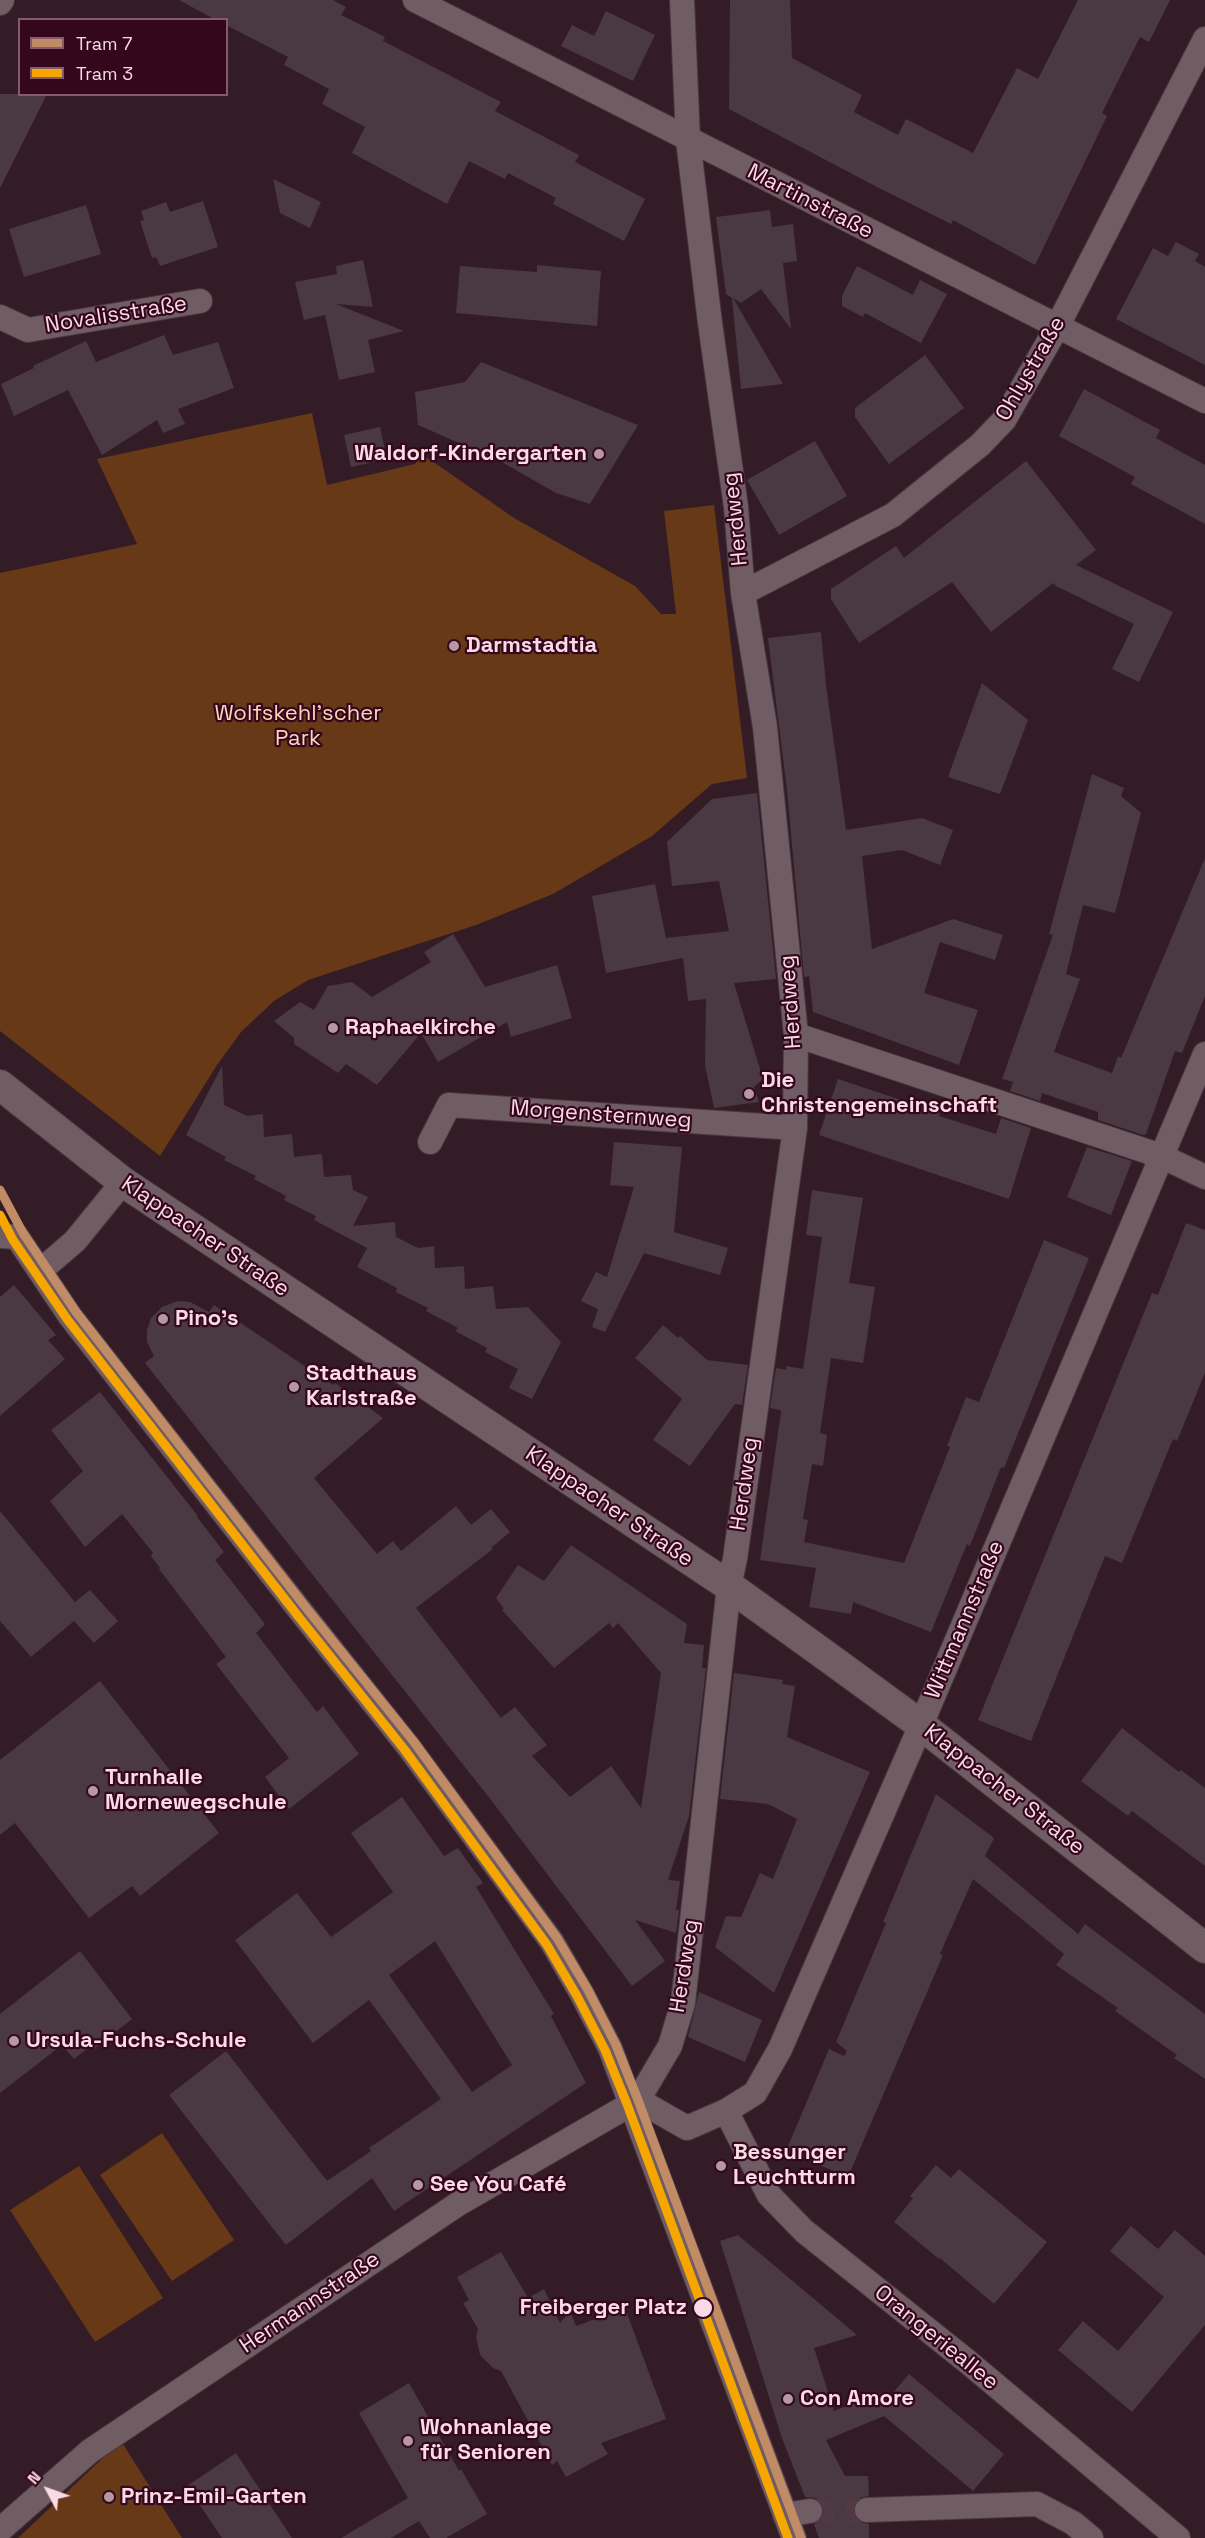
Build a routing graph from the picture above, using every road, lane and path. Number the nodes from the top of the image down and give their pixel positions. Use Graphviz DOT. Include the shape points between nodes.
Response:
graph roads {
  1 [pos="415,0"];
  2 [pos="682,0"];
  3 [pos="1205,39"];
  4 [pos="688,140"];
  5 [pos="200,301"];
  6 [pos="0,317"];
  7 [pos="1057,327"];
  8 [pos="1205,401"];
  9 [pos="743,593"];
  10 [pos="796,1035"];
  11 [pos="1205,1054"];
  12 [pos="0,1085"];
  13 [pos="795,1128"];
  14 [pos="430,1142"];
  15 [pos="1161,1156"];
  16 [pos="1205,1177"];
  17 [pos="123,1182"];
  18 [pos="8,1237"];
  19 [pos="40,1271"];
  20 [pos="729,1586"];
  21 [pos="921,1725"];
  22 [pos="1205,1948"];
  23 [pos="635,2101"];
  24 [pos="726,2111"];
  25 [pos="867,2510"];
  26 [pos="810,2511"];
  27 [pos="785,2514"];
  28 [pos="0,2530"];
  29 [pos="794,2538"];
  30 [pos="1091,2538"];
  31 [pos="1178,2538"];
  1 -- 4 [label="street, Martinstraße"];
  2 -- 4 [label="street, Herdweg"];
  3 -- 7 [label="street, Ohlystraße"];
  4 -- 7 [label="street, Martinstraße"];
  4 -- 9 [label="street, Herdweg" via="736,507"];
  5 -- 6 [label="street, Novalisstraße" via="28,330"];
  7 -- 8 [label="street, Martinstraße"];
  7 -- 9 [label="street, Ohlystraße" via="1004,420 980,445 893,515"];
  9 -- 10 [label="street, Herdweg" via="765,727"];
  10 -- 13 [label="street, Herdweg"];
  10 -- 15 [label="street"];
  11 -- 15 [label="street, Wittmannstraße"];
  12 -- 17 [label="street, Klappacher Straße"];
  13 -- 14 [label="street, Morgensternweg" via="449,1105"];
  13 -- 20 [label="street, Herdweg"];
  15 -- 16 [label="street"];
  15 -- 21 [label="street, Wittmannstraße"];
  17 -- 19 [label="street" via="75,1240"];
  17 -- 20 [label="street, Klappacher Straße"];
  18 -- 19 [label="street"];
  19 -- 23 [label="street" via="70,1316 408,1746 552,1942"];
  20 -- 21 [label="street, Klappacher Straße"];
  20 -- 23 [label="street, Herdweg" via="682,2003 670,2046"];
  21 -- 22 [label="street, Klappacher Straße"];
  21 -- 24 [label="street, Wittmannstraße" via="780,2049 756,2093"];
  23 -- 24 [label="street, Wittmannstraße" via="687,2128"];
  23 -- 27 [label="street"];
  23 -- 28 [label="street, Hermannstraße" via="458,2204 90,2451"];
  24 -- 31 [label="street, Orangerieallee" via="769,2194 804,2231"];
  25 -- 30 [label="street" via="1037,2504 1073,2523"];
  26 -- 27 [label="street"];
  27 -- 29 [label="street"];
}
